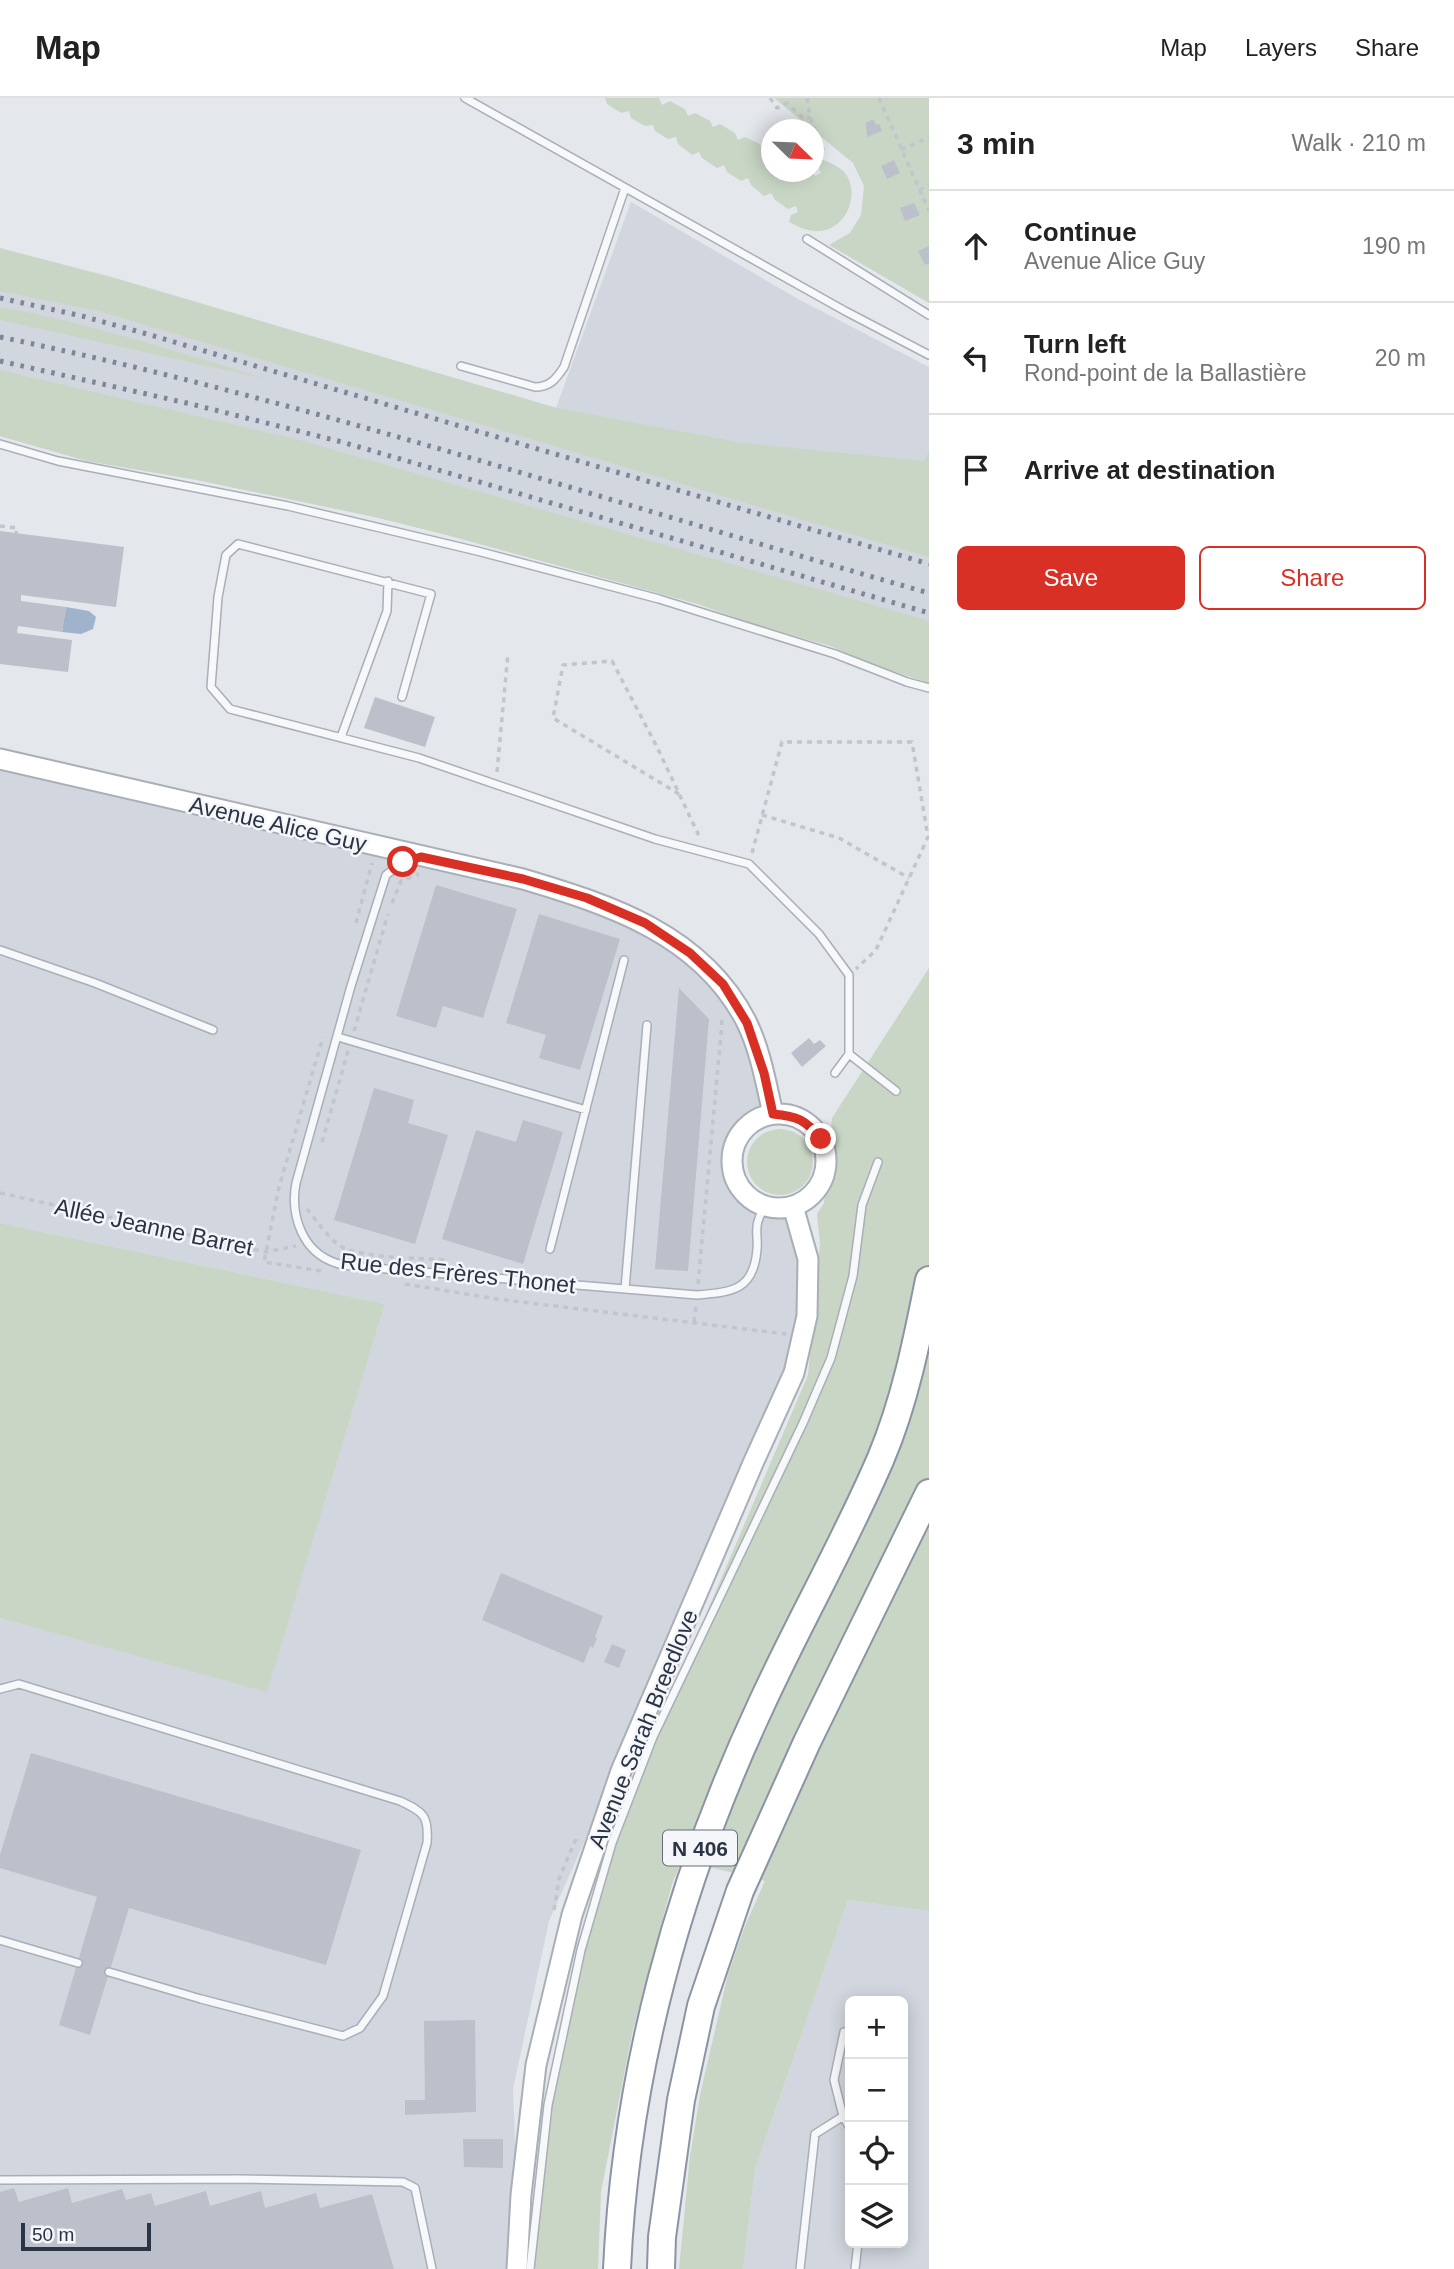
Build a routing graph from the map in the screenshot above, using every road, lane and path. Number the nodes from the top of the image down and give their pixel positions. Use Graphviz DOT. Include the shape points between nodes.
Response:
graph roads {
  1 [pos="465,98"];
  2 [pos="771,98"];
  3 [pos="807,98"];
  4 [pos="879,98"];
  5 [pos="810,117"];
  6 [pos="929,137"];
  7 [pos="901,150"];
  8 [pos="929,186"];
  9 [pos="625,188"];
  10 [pos="919,190"];
  11 [pos="929,211"];
  12 [pos="807,239"];
  13 [pos="929,315"];
  14 [pos="929,355"];
  15 [pos="461,366"];
  16 [pos="0,444"];
  17 [pos="0,526"];
  18 [pos="16,533"];
  19 [pos="388,582"];
  20 [pos="508,653"];
  21 [pos="929,688"];
  22 [pos="402,698"];
  23 [pos="341,737"];
  24 [pos="0,759"];
  25 [pos="495,785"];
  26 [pos="679,794"];
  27 [pos="762,815"];
  28 [pos="706,853"];
  29 [pos="372,863"];
  30 [pos="749,864"];
  31 [pos="420,866"];
  32 [pos="394,868"];
  33 [pos="909,878"];
  34 [pos="0,950"];
  35 [pos="624,960"];
  36 [pos="849,975"];
  37 [pos="719,1009"];
  38 [pos="646,1025"];
  39 [pos="213,1030"];
  40 [pos="338,1037"];
  41 [pos="849,1054"];
  42 [pos="835,1073"];
  43 [pos="896,1091"];
  44 [pos="586,1110"];
  45 [pos="773,1114"];
  46 [pos="878,1161"];
  47 [pos="0,1193"];
  48 [pos="306,1206"];
  49 [pos="764,1206"];
  50 [pos="793,1206"];
  51 [pos="274,1219"];
  52 [pos="308,1244"];
  53 [pos="550,1250"];
  54 [pos="266,1252"];
  55 [pos="447,1260"];
  56 [pos="333,1273"];
  57 [pos="929,1280"];
  58 [pos="686,1281"];
  59 [pos="698,1282"];
  60 [pos="401,1284"];
  61 [pos="625,1290"];
  62 [pos="697,1296"];
  63 [pos="694,1322"];
  64 [pos="794,1341"];
  65 [pos="929,1493"];
  66 [pos="0,1689"];
  67 [pos="581,1829"];
  68 [pos="552,1918"];
  69 [pos="0,1940"];
  70 [pos="78,1963"];
  71 [pos="109,1972"];
  72 [pos="844,2032"];
  73 [pos="845,2109"];
  74 [pos="845,2115"];
  75 [pos="0,2180"];
  76 [pos="857,2248"];
  77 [pos="432,2269"];
  78 [pos="517,2269"];
  79 [pos="530,2269"];
  80 [pos="617,2269"];
  81 [pos="661,2269"];
  82 [pos="800,2269"];
  83 [pos="855,2269"];
  1 -- 9 [label="lane"];
  2 -- 5 [label="path" via="777,108 787,103 804,119"];
  3 -- 5 [label="path"];
  4 -- 7 [label="path"];
  6 -- 7 [label="path"];
  7 -- 10 [label="path"];
  8 -- 10 [label="path"];
  9 -- 14 [label="lane"];
  9 -- 15 [label="lane" via="564,367 554,381 535,387"];
  10 -- 11 [label="path"];
  12 -- 13 [label="lane"];
  16 -- 21 [label="lane" via="58,461 288,506 503,558 659,600"];
  17 -- 18 [label="path" via="17,528"];
  19 -- 22 [label="lane" via="431,594"];
  19 -- 23 [label="lane" via="387,611"];
  19 -- 23 [label="lane" via="238,544 226,555 211,687 230,709"];
  20 -- 25 [label="path"];
  23 -- 25 [label="lane"];
  24 -- 31 [label="main road, Avenue Alice Guy"];
  25 -- 28 [label="lane"];
  26 -- 26 [label="path" via="612,661 563,665 553,718"];
  26 -- 28 [label="path"];
  27 -- 30 [label="path"];
  27 -- 33 [label="path" via="839,838"];
  27 -- 33 [label="path" via="782,742 912,742 928,837"];
  28 -- 30 [label="lane"];
  29 -- 32 [label="path"];
  30 -- 36 [label="lane" via="820,934"];
  31 -- 32 [label="lane"];
  31 -- 32 [label="path"];
  31 -- 45 [label="main road, Avenue Alice Guy" via="523,879 587,898 645,923 690,953 723,984 747,1023"];
  32 -- 40 [label="lane, Rue des Frères Thonet" via="386,875"];
  33 -- 36 [label="path" via="876,950"];
  34 -- 39 [label="lane"];
  35 -- 44 [label="lane"];
  36 -- 41 [label="lane"];
  37 -- 59 [label="path" via="722,1023"];
  38 -- 61 [label="lane"];
  40 -- 44 [label="lane"];
  40 -- 52 [label="lane, Rue des Frères Thonet" via="293,1200"];
  41 -- 42 [label="lane"];
  41 -- 43 [label="lane"];
  44 -- 53 [label="lane"];
  45 -- 49 [label="main road" via="744,1129 731,1160 735,1180 747,1196"];
  45 -- 50 [label="main road" via="793,1115 810,1125 821,1139 826,1159 824,1176 814,1192"];
  46 -- 79 [label="lane" via="862,1205 853,1276 831,1358 653,1737 612,1843 581,1950 548,2105"];
  47 -- 54 [label="path, Allée Jeanne Barret"];
  48 -- 55 [label="path" via="343,1248"];
  49 -- 50 [label="main road"];
  49 -- 62 [label="lane, Rue des Frères Thonet" via="752,1275 746,1284"];
  50 -- 78 [label="main road, Avenue Sarah Breedlove" via="808,1259 807,1317 794,1373 621,1771 572,1915 536,2065"];
  51 -- 54 [label="path"];
  52 -- 54 [label="path, Allée Jeanne Barret"];
  52 -- 61 [label="lane, Rue des Frères Thonet" via="319,1255 350,1266"];
  54 -- 56 [label="path" via="264,1262"];
  57 -- 80 [label="highway, N 406" via="914,1359 881,1457 760,1706 701,1844 670,1943 635,2099 620,2205"];
  58 -- 59 [label="path"];
  59 -- 62 [label="path"];
  60 -- 63 [label="path"];
  61 -- 62 [label="lane, Rue des Frères Thonet"];
  62 -- 63 [label="path"];
  63 -- 64 [label="path" via="784,1332"];
  65 -- 81 [label="highway, N 406" via="740,1891 701,2006 683,2087"];
  66 -- 71 [label="lane" via="19,1685 400,1801 419,1810 428,1825 427,1843 383,1996 360,2028 343,2036"];
  67 -- 68 [label="path" via="559,1879"];
  69 -- 70 [label="lane"];
  72 -- 73 [label="lane" via="834,2080"];
  74 -- 82 [label="lane" via="815,2134"];
  75 -- 77 [label="lane" via="403,2182 415,2188"];
  76 -- 83 [label="lane"];
}
